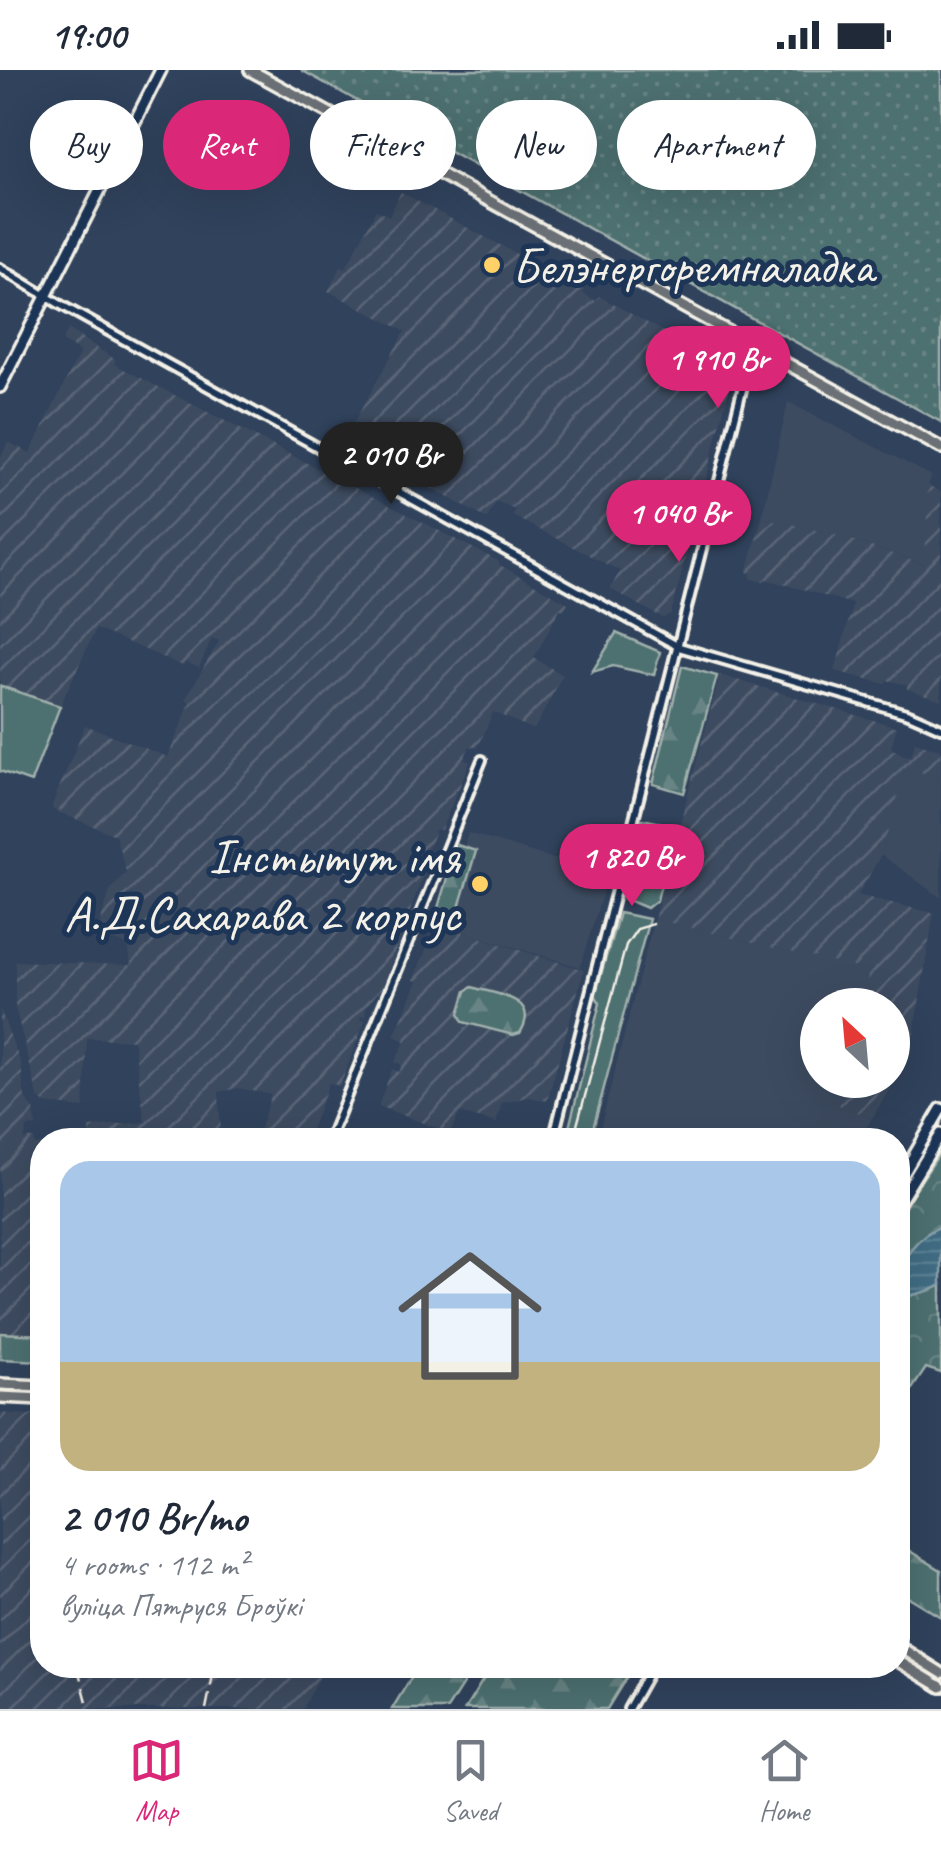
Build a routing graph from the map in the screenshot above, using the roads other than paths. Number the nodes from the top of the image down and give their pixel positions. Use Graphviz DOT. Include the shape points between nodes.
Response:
graph roads {
  1 [pos="161,70"];
  2 [pos="250,70"];
  3 [pos="0,268"];
  4 [pos="46,294"];
  5 [pos="756,347"];
  6 [pos="0,387"];
  7 [pos="941,448"];
  8 [pos="679,647"];
  9 [pos="941,728"];
  10 [pos="482,760"];
  11 [pos="941,1109"];
  12 [pos="334,1128"];
  13 [pos="556,1128"];
  14 [pos="941,1134"];
  15 [pos="910,1162"];
  16 [pos="910,1184"];
  17 [pos="0,1384"];
  18 [pos="30,1385"];
  19 [pos="0,1398"];
  20 [pos="30,1399"];
  21 [pos="910,1653"];
  22 [pos="910,1668"];
  23 [pos="941,1672"];
  24 [pos="646,1678"];
  25 [pos="941,1687"];
  26 [pos="628,1709"];
  1 -- 4 [label="main road"];
  2 -- 5 [label="main road"];
  3 -- 4 [label="street"];
  4 -- 6 [label="main road"];
  4 -- 8 [label="street"];
  5 -- 7 [label="main road"];
  5 -- 8 [label="street"];
  8 -- 9 [label="street"];
  8 -- 13 [label="street"];
  10 -- 12 [label="street"];
  11 -- 15 [label="main road"];
  14 -- 16 [label="main road"];
  17 -- 18 [label="main road"];
  19 -- 20 [label="main road"];
  21 -- 23 [label="main road"];
  22 -- 25 [label="main road"];
  24 -- 26 [label="street"];
}
